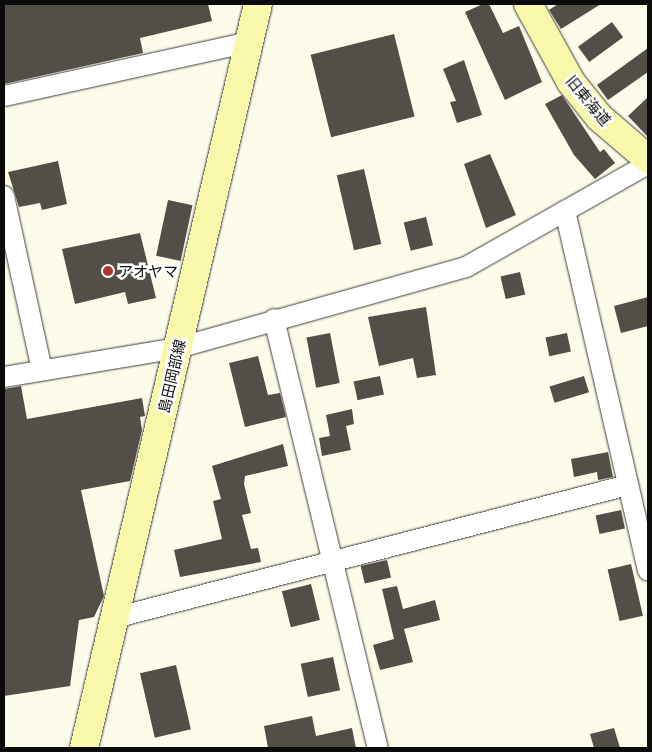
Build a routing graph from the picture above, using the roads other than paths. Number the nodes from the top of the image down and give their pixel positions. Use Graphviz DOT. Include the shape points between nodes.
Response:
graph roads {
  1 [pos="258,4"];
  2 [pos="528,4"];
  3 [pos="249,42"];
  4 [pos="4,96"];
  5 [pos="648,159"];
  6 [pos="648,164"];
  7 [pos="4,196"];
  8 [pos="565,211"];
  9 [pos="274,319"];
  10 [pos="178,348"];
  11 [pos="42,370"];
  12 [pos="4,377"];
  13 [pos="628,485"];
  14 [pos="332,559"];
  15 [pos="648,571"];
  16 [pos="114,618"];
  17 [pos="84,748"];
  18 [pos="378,748"];
  1 -- 3 [label="main road, 島田岡部線"];
  2 -- 5 [label="main road, 旧東海道" via="571,82 599,117"];
  3 -- 4 [label="street"];
  3 -- 10 [label="main road, 島田岡部線"];
  6 -- 8 [label="street"];
  7 -- 11 [label="street"];
  8 -- 9 [label="street" via="466,267"];
  8 -- 13 [label="street"];
  9 -- 10 [label="street"];
  9 -- 14 [label="street"];
  10 -- 11 [label="street"];
  10 -- 16 [label="main road, 島田岡部線"];
  11 -- 12 [label="street"];
  13 -- 14 [label="street"];
  13 -- 15 [label="street"];
  14 -- 16 [label="street"];
  14 -- 18 [label="street"];
  16 -- 17 [label="main road, 島田岡部線"];
}
